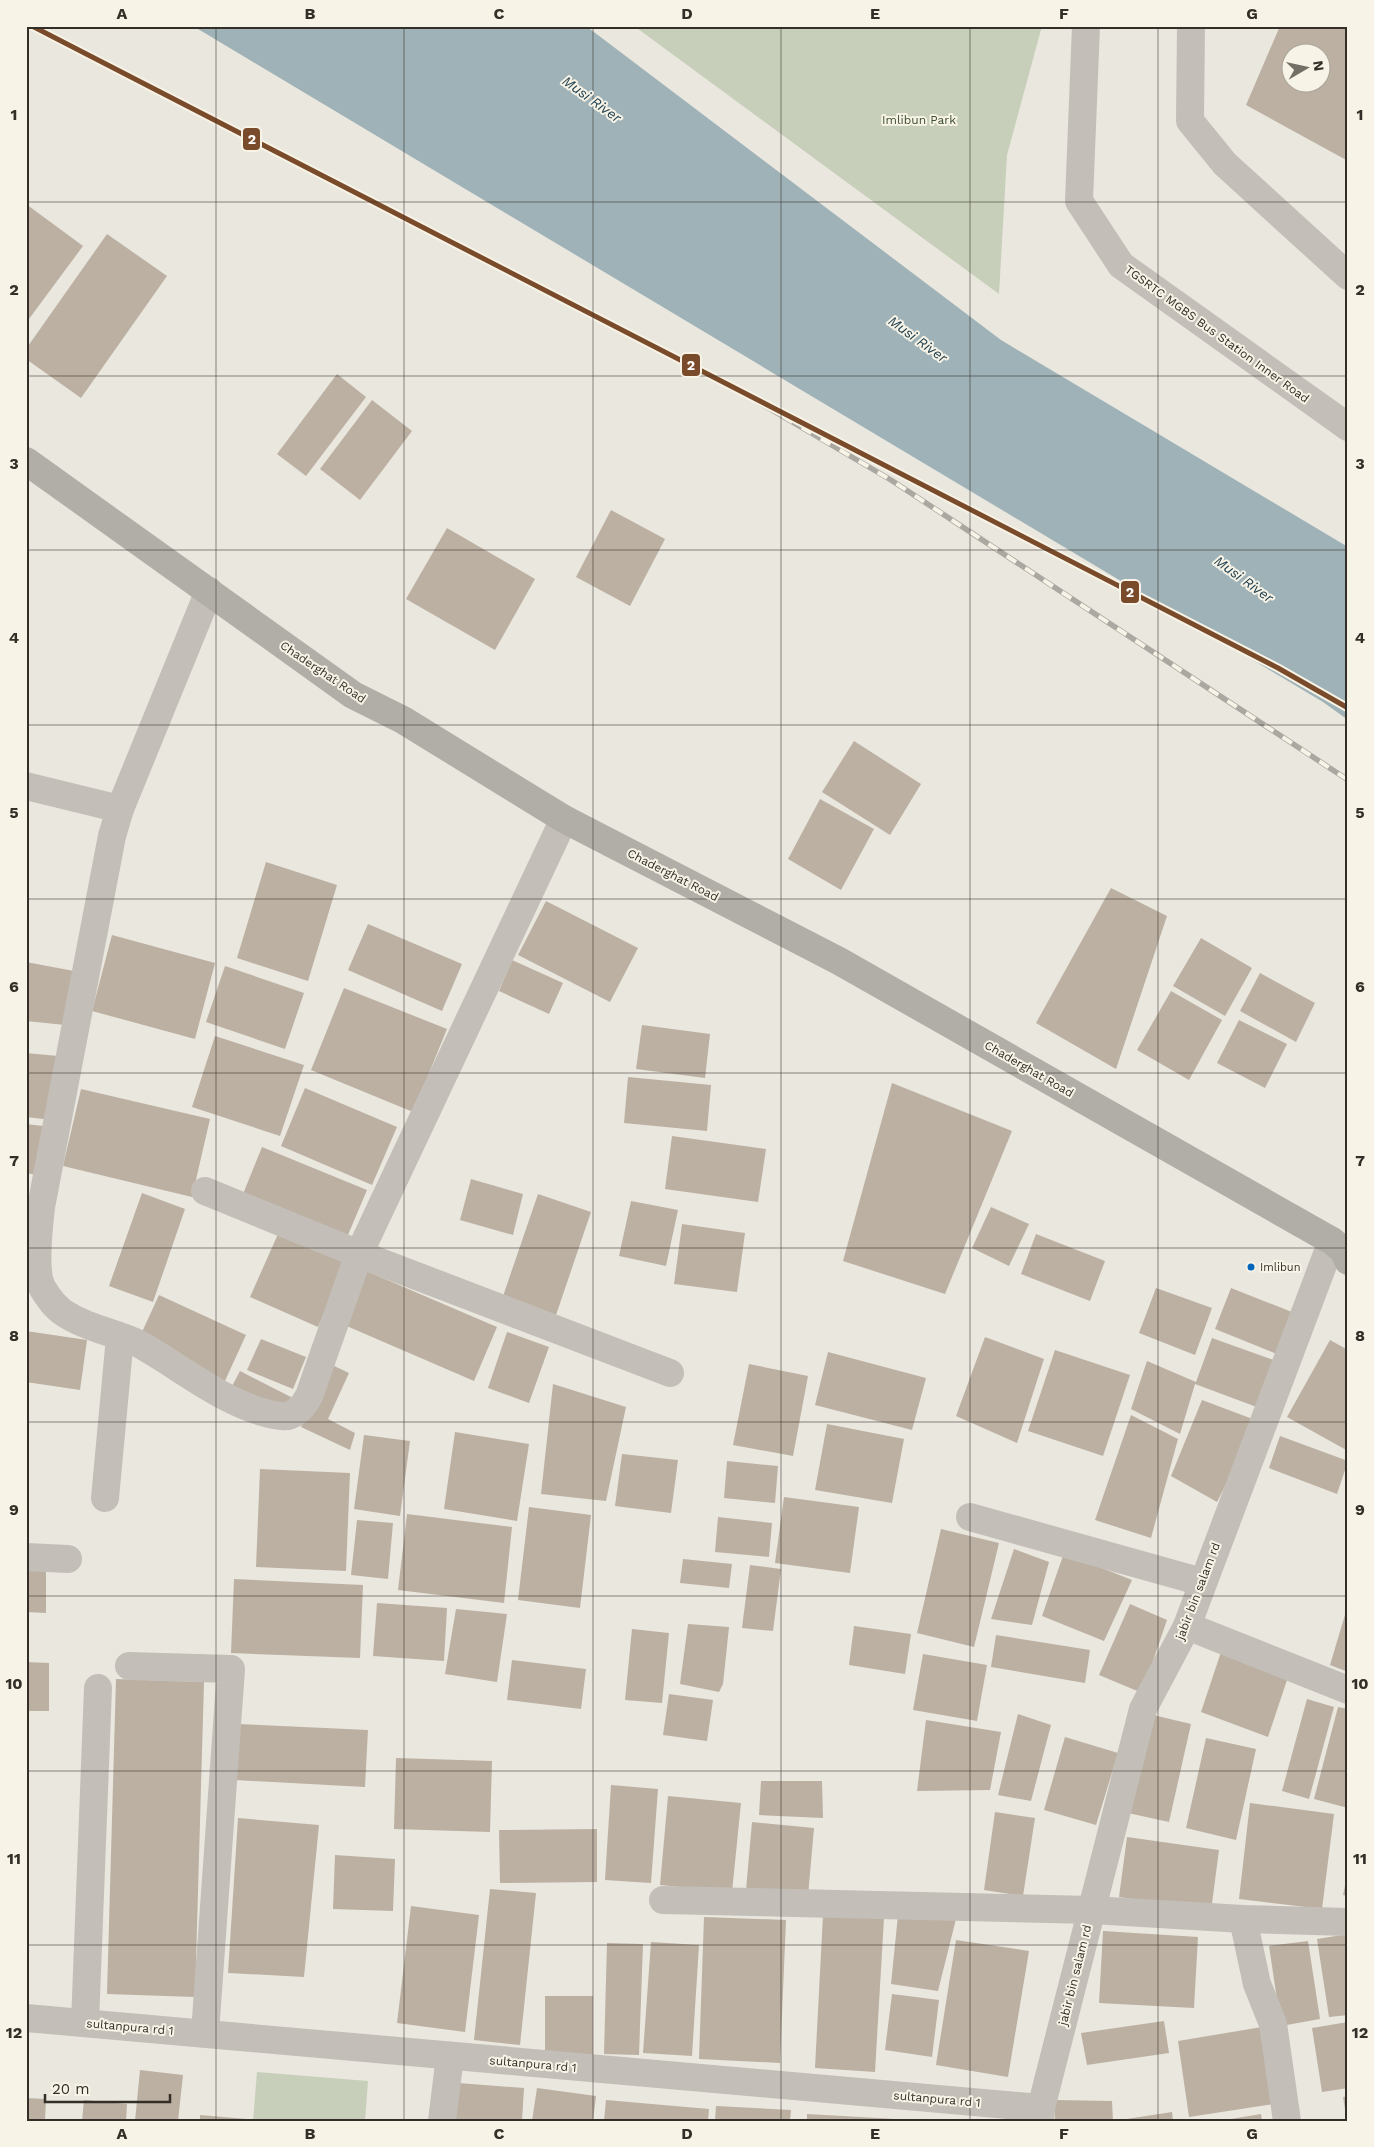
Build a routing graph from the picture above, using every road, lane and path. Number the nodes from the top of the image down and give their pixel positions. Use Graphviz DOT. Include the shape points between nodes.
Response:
graph roads {
  1 [pos="1086,26"];
  2 [pos="1191,26"];
  3 [pos="1348,276"];
  4 [pos="1348,427"];
  5 [pos="26,461"];
  6 [pos="209,591"];
  7 [pos="26,786"];
  8 [pos="120,809"];
  9 [pos="564,819"];
  10 [pos="205,1191"];
  11 [pos="1343,1251"];
  12 [pos="359,1254"];
  13 [pos="120,1337"];
  14 [pos="670,1373"];
  15 [pos="104,1498"];
  16 [pos="970,1517"];
  17 [pos="26,1557"];
  18 [pos="68,1559"];
  19 [pos="1202,1582"];
  20 [pos="1187,1626"];
  21 [pos="129,1666"];
  22 [pos="98,1688"];
  23 [pos="1348,1690"];
  24 [pos="663,1900"];
  25 [pos="1092,1910"];
  26 [pos="1243,1919"];
  27 [pos="1348,1922"];
  28 [pos="26,2018"];
  29 [pos="85,2023"];
  30 [pos="204,2033"];
  31 [pos="450,2056"];
  32 [pos="1041,2114"];
  33 [pos="442,2121"];
  34 [pos="1287,2121"];
  1 -- 4 [label="street, TGSRTC MGBS Bus Station Inner Road" via="1079,201 1121,265"];
  2 -- 3 [label="street" via="1190,121 1225,164"];
  5 -- 6 [label="main road, Chaderghat Road"];
  6 -- 8 [label="street"];
  6 -- 9 [label="main road, Chaderghat Road" via="353,695 403,720"];
  7 -- 8 [label="street"];
  8 -- 13 [label="street" via="112,836 41,1207 37,1249 42,1286 56,1307 70,1317"];
  9 -- 11 [label="main road, Chaderghat Road" via="839,961"];
  9 -- 12 [label="street"];
  10 -- 12 [label="street"];
  11 -- 19 [label="street, jabir bin salam rd"];
  12 -- 13 [label="street" via="309,1396 304,1406 294,1414 281,1416 244,1406 137,1343"];
  12 -- 14 [label="street"];
  13 -- 15 [label="street"];
  16 -- 19 [label="street"];
  17 -- 18 [label="street"];
  19 -- 20 [label="street, jabir bin salam rd"];
  20 -- 23 [label="street"];
  20 -- 25 [label="street, jabir bin salam rd" via="1143,1709"];
  21 -- 30 [label="street" via="231,1669"];
  22 -- 29 [label="street"];
  24 -- 25 [label="street"];
  25 -- 26 [label="street"];
  25 -- 32 [label="street, jabir bin salam rd"];
  26 -- 27 [label="street"];
  26 -- 34 [label="street" via="1257,1984 1273,2024"];
  28 -- 29 [label="street, sultanpura rd 1"];
  29 -- 30 [label="street, sultanpura rd 1"];
  30 -- 31 [label="street, sultanpura rd 1"];
  31 -- 32 [label="street, sultanpura rd 1"];
  31 -- 33 [label="street"];
}
